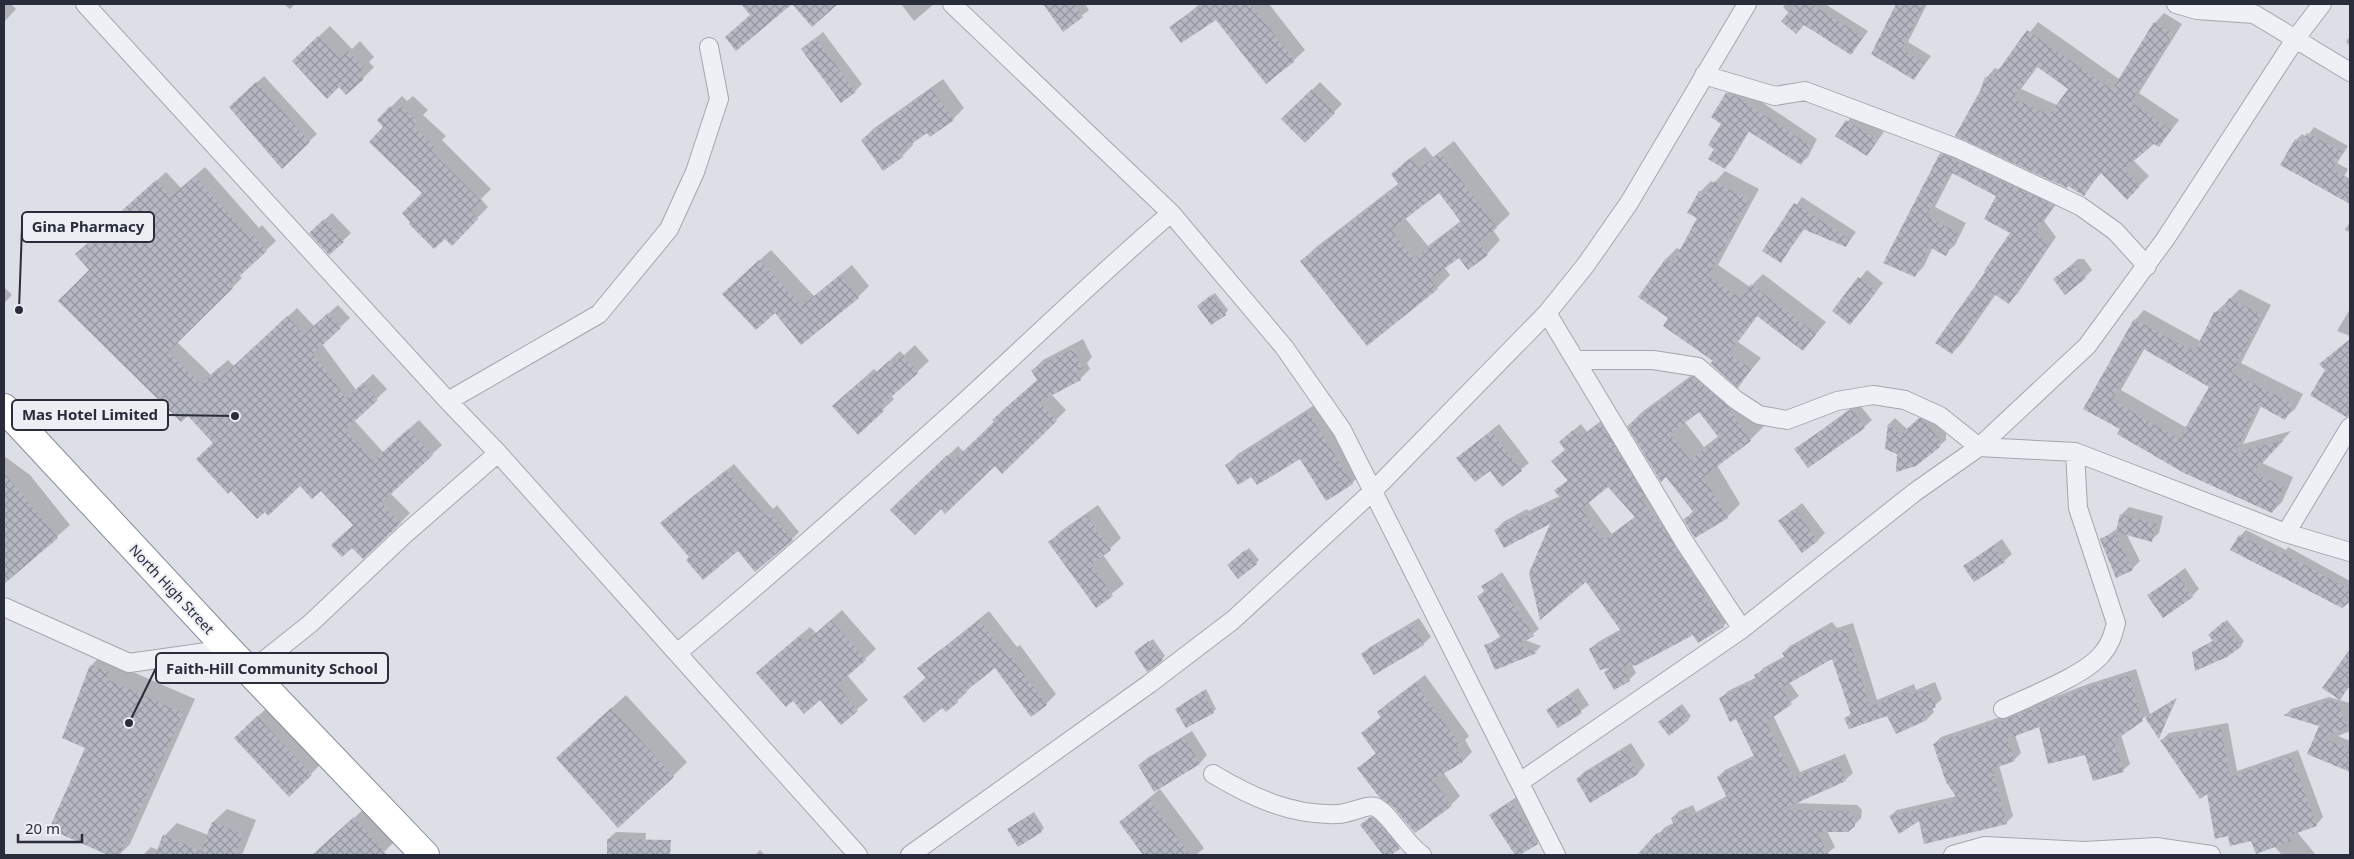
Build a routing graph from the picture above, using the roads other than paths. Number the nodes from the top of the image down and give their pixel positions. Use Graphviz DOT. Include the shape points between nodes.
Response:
graph roads {
  1 [pos="85,4"];
  2 [pos="952,4"];
  3 [pos="1747,4"];
  4 [pos="2176,4"];
  5 [pos="2322,4"];
  6 [pos="2296,38"];
  7 [pos="709,47"];
  8 [pos="2350,72"];
  9 [pos="1704,75"];
  10 [pos="1171,213"];
  11 [pos="2147,266"];
  12 [pos="1547,313"];
  13 [pos="1575,360"];
  14 [pos="448,401"];
  15 [pos="4,408"];
  16 [pos="2350,427"];
  17 [pos="1979,447"];
  18 [pos="498,452"];
  19 [pos="2075,452"];
  20 [pos="1373,491"];
  21 [pos="2286,533"];
  22 [pos="2350,552"];
  23 [pos="4,607"];
  24 [pos="1742,629"];
  25 [pos="228,649"];
  26 [pos="677,653"];
  27 [pos="251,671"];
  28 [pos="2004,709"];
  29 [pos="1213,774"];
  30 [pos="1520,782"];
  31 [pos="426,855"];
  32 [pos="858,855"];
  33 [pos="910,855"];
  34 [pos="1422,855"];
  35 [pos="1556,855"];
  36 [pos="1953,855"];
  37 [pos="2211,855"];
  1 -- 14 [label="street"];
  2 -- 10 [label="street"];
  3 -- 9 [label="street"];
  4 -- 6 [label="street" via="2197,10 2254,14"];
  5 -- 6 [label="street"];
  6 -- 8 [label="street"];
  6 -- 11 [label="street"];
  7 -- 14 [label="street" via="719,99 695,172 669,229 599,314"];
  9 -- 11 [label="street" via="1775,96 1805,91 1959,148 2080,206 2115,231"];
  9 -- 12 [label="street" via="1629,202 1585,266"];
  10 -- 20 [label="street" via="1284,348 1342,430"];
  10 -- 26 [label="street" via="943,421"];
  11 -- 17 [label="street" via="2087,346"];
  12 -- 13 [label="street"];
  12 -- 20 [label="street"];
  13 -- 17 [label="street" via="1653,360 1698,367 1758,415 1787,420 1837,401 1873,396 1905,400 1940,416"];
  13 -- 24 [label="street" via="1685,543"];
  14 -- 18 [label="street"];
  15 -- 25 [label="highway, North High Street"];
  16 -- 21 [label="street"];
  17 -- 19 [label="street"];
  17 -- 24 [label="street" via="1914,492"];
  18 -- 26 [label="street"];
  18 -- 27 [label="street" via="311,623"];
  19 -- 21 [label="street"];
  19 -- 28 [label="street" via="2078,508 2116,623 2111,640 2089,667"];
  20 -- 30 [label="street"];
  20 -- 33 [label="street" via="1233,620"];
  21 -- 22 [label="street"];
  23 -- 25 [label="street" via="130,663"];
  24 -- 30 [label="street"];
  25 -- 27 [label="highway, North High Street"];
  26 -- 32 [label="street"];
  27 -- 31 [label="highway, North High Street"];
  29 -- 34 [label="street" via="1274,805 1336,814 1352,813 1365,806 1375,807"];
  30 -- 35 [label="street"];
  36 -- 37 [label="street" via="1986,846 2084,851 2156,847"];
}
